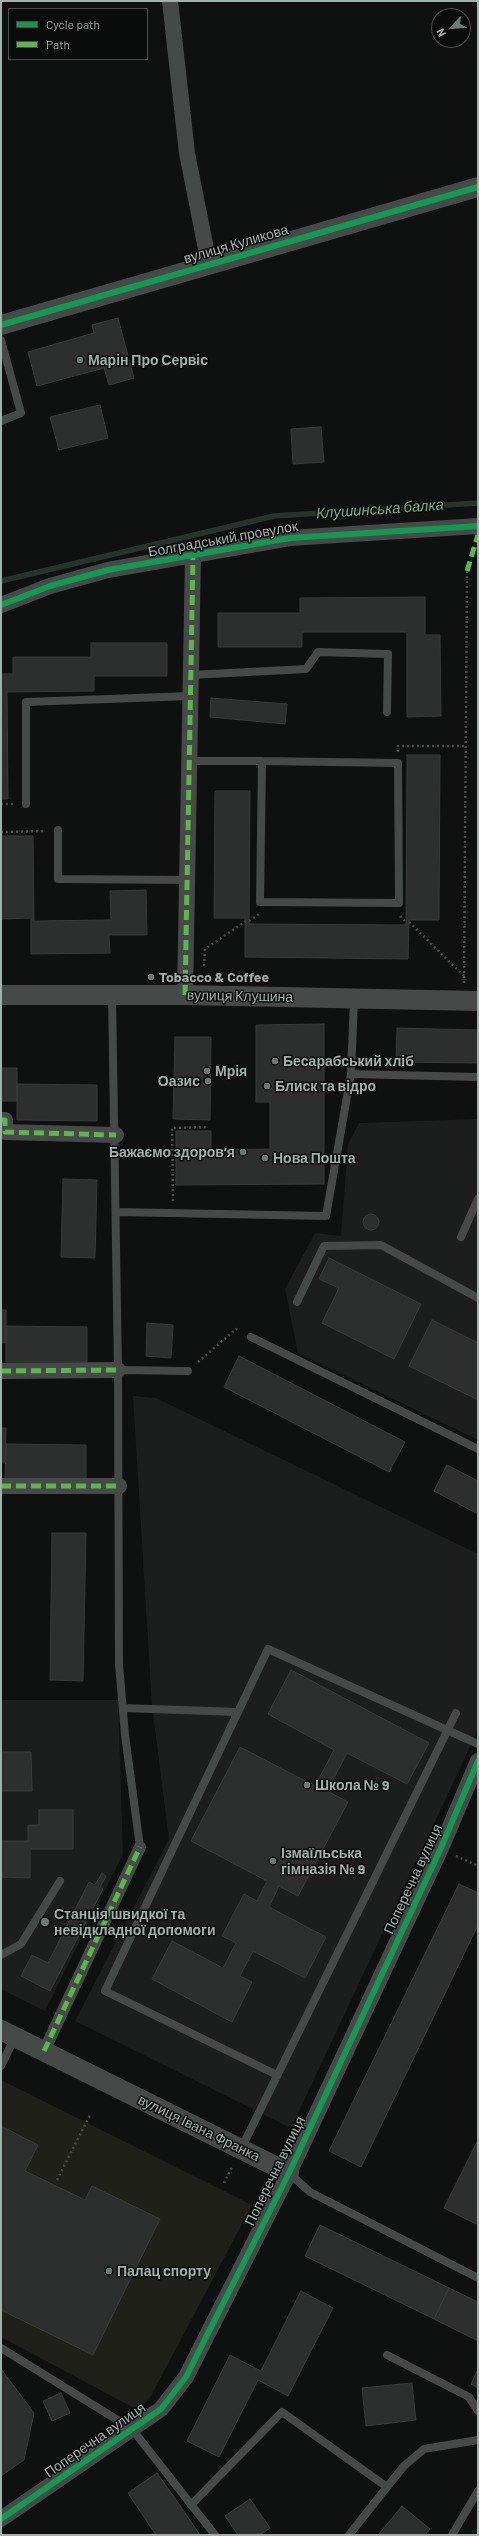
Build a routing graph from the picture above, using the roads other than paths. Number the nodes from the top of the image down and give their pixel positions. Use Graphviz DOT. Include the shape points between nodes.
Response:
graph roads {
  1 [pos="170,1"];
  2 [pos="478,187"];
  3 [pos="209,264"];
  4 [pos="1,325"];
  5 [pos="1,340"];
  6 [pos="1,421"];
  7 [pos="478,526"];
  8 [pos="193,556"];
  9 [pos="1,605"];
  10 [pos="191,675"];
  11 [pos="190,696"];
  12 [pos="388,712"];
  13 [pos="189,761"];
  14 [pos="262,761"];
  15 [pos="26,804"];
  16 [pos="58,830"];
  17 [pos="187,880"];
  18 [pos="112,995"];
  19 [pos="193,995"];
  20 [pos="1,996"];
  21 [pos="354,998"];
  22 [pos="471,1001"];
  23 [pos="351,1074"];
  24 [pos="478,1078"];
  25 [pos="1,1120"];
  26 [pos="116,1135"];
  27 [pos="478,1199"];
  28 [pos="116,1212"];
  29 [pos="460,1237"];
  30 [pos="478,1298"];
  31 [pos="297,1302"];
  32 [pos="251,1337"];
  33 [pos="118,1370"];
  34 [pos="1,1371"];
  35 [pos="188,1371"];
  36 [pos="478,1449"];
  37 [pos="1,1486"];
  38 [pos="119,1486"];
  39 [pos="123,1708"];
  40 [pos="238,1712"];
  41 [pos="456,1713"];
  42 [pos="448,1730"];
  43 [pos="478,1744"];
  44 [pos="478,1761"];
  45 [pos="140,1847"];
  46 [pos="60,1881"];
  47 [pos="1,1955"];
  48 [pos="8,2034"];
  49 [pos="44,2051"];
  50 [pos="1,2066"];
  51 [pos="277,2075"];
  52 [pos="237,2157"];
  53 [pos="289,2173"];
  54 [pos="478,2278"];
  55 [pos="1,2348"];
  56 [pos="387,2356"];
  57 [pos="478,2411"];
  58 [pos="132,2429"];
  59 [pos="478,2440"];
  60 [pos="387,2487"];
  61 [pos="478,2491"];
  62 [pos="191,2505"];
  63 [pos="1,2519"];
  64 [pos="215,2535"];
  65 [pos="349,2535"];
  66 [pos="452,2535"];
  1 -- 3 [label="street" via="187,153"];
  2 -- 3 [label="street, вулиця Куликова"];
  3 -- 4 [label="street, вулиця Куликова"];
  5 -- 6 [label="lane" via="21,413"];
  7 -- 8 [label="street, Болградський провулок" via="290,538"];
  8 -- 9 [label="street, Болградський провулок" via="108,570 50,586"];
  8 -- 10 [label="street"];
  10 -- 11 [label="street"];
  10 -- 12 [label="lane" via="306,670 318,652 388,654"];
  11 -- 13 [label="street"];
  11 -- 15 [label="lane" via="26,702"];
  13 -- 14 [label="lane"];
  13 -- 17 [label="street"];
  14 -- 14 [label="lane" via="398,763 399,903 260,902"];
  16 -- 17 [label="lane" via="58,879"];
  17 -- 19 [label="street"];
  18 -- 19 [label="street, вулиця Клушина"];
  18 -- 20 [label="street, вулиця Клушина"];
  18 -- 26 [label="lane"];
  19 -- 21 [label="street, вулиця Клушина"];
  21 -- 22 [label="street, вулиця Клушина"];
  21 -- 23 [label="lane"];
  23 -- 24 [label="lane"];
  23 -- 28 [label="lane" via="326,1216"];
  25 -- 26 [label="street" via="5,1120 5,1132"];
  26 -- 28 [label="lane"];
  27 -- 29 [label="lane"];
  28 -- 33 [label="lane"];
  30 -- 31 [label="lane" via="381,1245 366,1245 324,1246"];
  32 -- 36 [label="lane"];
  33 -- 34 [label="street"];
  33 -- 35 [label="lane"];
  33 -- 38 [label="lane"];
  37 -- 38 [label="street"];
  38 -- 39 [label="lane" via="119,1664"];
  39 -- 40 [label="lane"];
  39 -- 45 [label="lane"];
  40 -- 42 [label="lane" via="268,1649"];
  40 -- 51 [label="lane" via="105,1991"];
  41 -- 42 [label="lane"];
  42 -- 43 [label="lane"];
  42 -- 51 [label="lane"];
  44 -- 53 [label="street, Поперечна вулиця" via="441,1848"];
  45 -- 49 [label="street"];
  46 -- 47 [label="lane" via="21,1944"];
  48 -- 49 [label="street, вулиця Івана Франка"];
  48 -- 50 [label="lane"];
  49 -- 52 [label="street, вулиця Івана Франка"];
  51 -- 52 [label="lane"];
  52 -- 53 [label="street, вулиця Івана Франка"];
  53 -- 54 [label="lane, вулиця Івана Франка" via="310,2192"];
  53 -- 58 [label="street, Поперечна вулиця" via="186,2377 161,2409"];
  55 -- 58 [label="lane"];
  56 -- 57 [label="lane" via="469,2397"];
  58 -- 62 [label="lane"];
  58 -- 63 [label="street, Поперечна вулиця"];
  59 -- 60 [label="lane" via="424,2449 404,2466"];
  60 -- 62 [label="lane" via="282,2412"];
  60 -- 65 [label="lane"];
  61 -- 66 [label="lane"];
  62 -- 64 [label="lane"];
}
